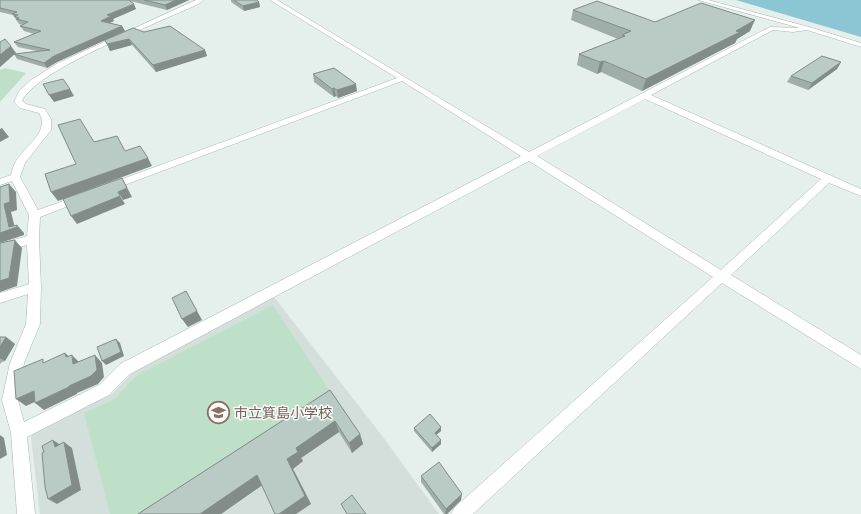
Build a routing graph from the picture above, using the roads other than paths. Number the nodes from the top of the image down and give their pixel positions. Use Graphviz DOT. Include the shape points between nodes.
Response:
graph roads {
  1 [pos="210,0"];
  2 [pos="272,0"];
  3 [pos="700,0"];
  4 [pos="198,2"];
  5 [pos="807,28"];
  6 [pos="861,45"];
  7 [pos="403,78"];
  8 [pos="644,95"];
  9 [pos="528,156"];
  10 [pos="15,177"];
  11 [pos="828,178"];
  12 [pos="0,182"];
  13 [pos="101,190"];
  14 [pos="861,193"];
  15 [pos="86,196"];
  16 [pos="35,215"];
  17 [pos="33,239"];
  18 [pos="0,248"];
  19 [pos="722,278"];
  20 [pos="35,287"];
  21 [pos="0,298"];
  22 [pos="861,363"];
  23 [pos="19,433"];
  24 [pos="26,514"];
  25 [pos="460,514"];
  1 -- 4 [label="street"];
  2 -- 7 [label="street"];
  3 -- 5 [label="street"];
  4 -- 10 [label="street" via="61,64 22,93 18,102 23,106 42,110 47,119 46,130 20,163"];
  5 -- 6 [label="street"];
  5 -- 8 [label="street" via="793,31 772,28"];
  7 -- 9 [label="street"];
  7 -- 13 [label="street"];
  8 -- 9 [label="street"];
  8 -- 11 [label="street"];
  9 -- 19 [label="street"];
  9 -- 23 [label="street" via="125,369 104,390"];
  10 -- 12 [label="street"];
  10 -- 16 [label="street"];
  11 -- 14 [label="street"];
  11 -- 19 [label="street"];
  15 -- 16 [label="street"];
  16 -- 17 [label="street"];
  17 -- 18 [label="street"];
  17 -- 20 [label="street"];
  19 -- 22 [label="street"];
  19 -- 25 [label="street"];
  20 -- 21 [label="street"];
  20 -- 23 [label="street" via="33,324 17,363 10,400"];
  23 -- 24 [label="street"];
}
